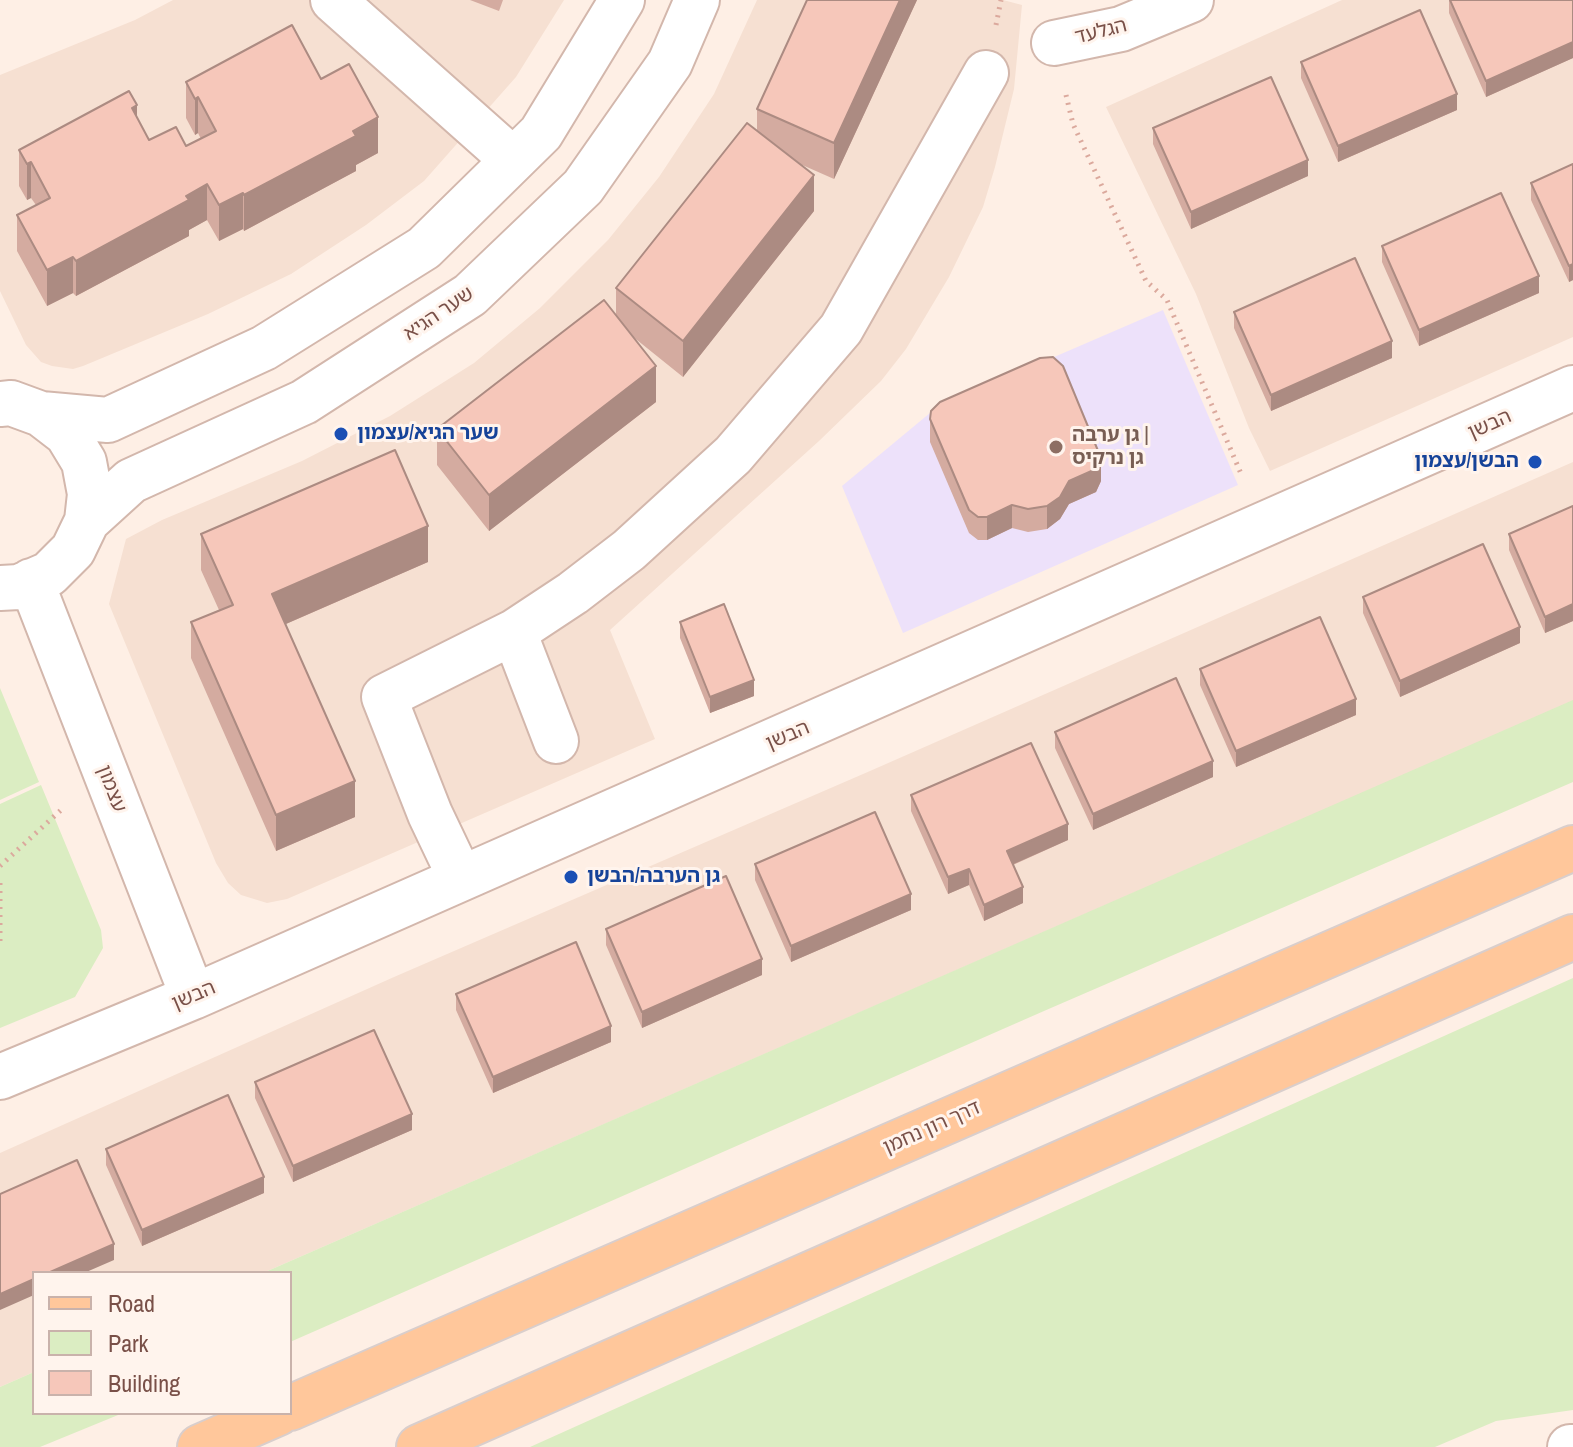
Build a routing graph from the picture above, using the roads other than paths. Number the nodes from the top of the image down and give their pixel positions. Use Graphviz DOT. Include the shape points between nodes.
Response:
graph roads {
  1 [pos="333,0"];
  2 [pos="622,0"];
  3 [pos="697,0"];
  4 [pos="1191,0"];
  5 [pos="1054,43"];
  6 [pos="986,73"];
  7 [pos="513,160"];
  8 [pos="1573,388"];
  9 [pos="21,409"];
  10 [pos="87,521"];
  11 [pos="15,585"];
  12 [pos="514,632"];
  13 [pos="556,741"];
  14 [pos="1573,848"];
  15 [pos="460,877"];
  16 [pos="1573,937"];
  17 [pos="193,997"];
  18 [pos="0,1077"];
  19 [pos="292,1407"];
  20 [pos="273,1415"];
  21 [pos="200,1447"];
  22 [pos="419,1447"];
  1 -- 7 [label="street"];
  2 -- 7 [label="street" via="541,133"];
  3 -- 10 [label="street, שער הגיא" via="670,63 583,187 470,295 304,402 131,481"];
  4 -- 5 [label="street, הגלעד" via="1121,29"];
  6 -- 12 [label="street" via="841,329 733,455 629,550"];
  7 -- 9 [label="street" via="424,248 264,348 108,420"];
  8 -- 15 [label="street, הבשן"];
  9 -- 10 [label="street" via="67,434 84,462 90,494"];
  10 -- 11 [label="street" via="73,550 49,574"];
  11 -- 17 [label="street, עצמון"];
  12 -- 13 [label="street"];
  12 -- 15 [label="street" via="384,697"];
  14 -- 19 [label="main road, דרך רון נחמן"];
  15 -- 17 [label="street, הבשן"];
  16 -- 22 [label="main road"];
  17 -- 18 [label="street, הבשן"];
  20 -- 21 [label="main road"];
}
